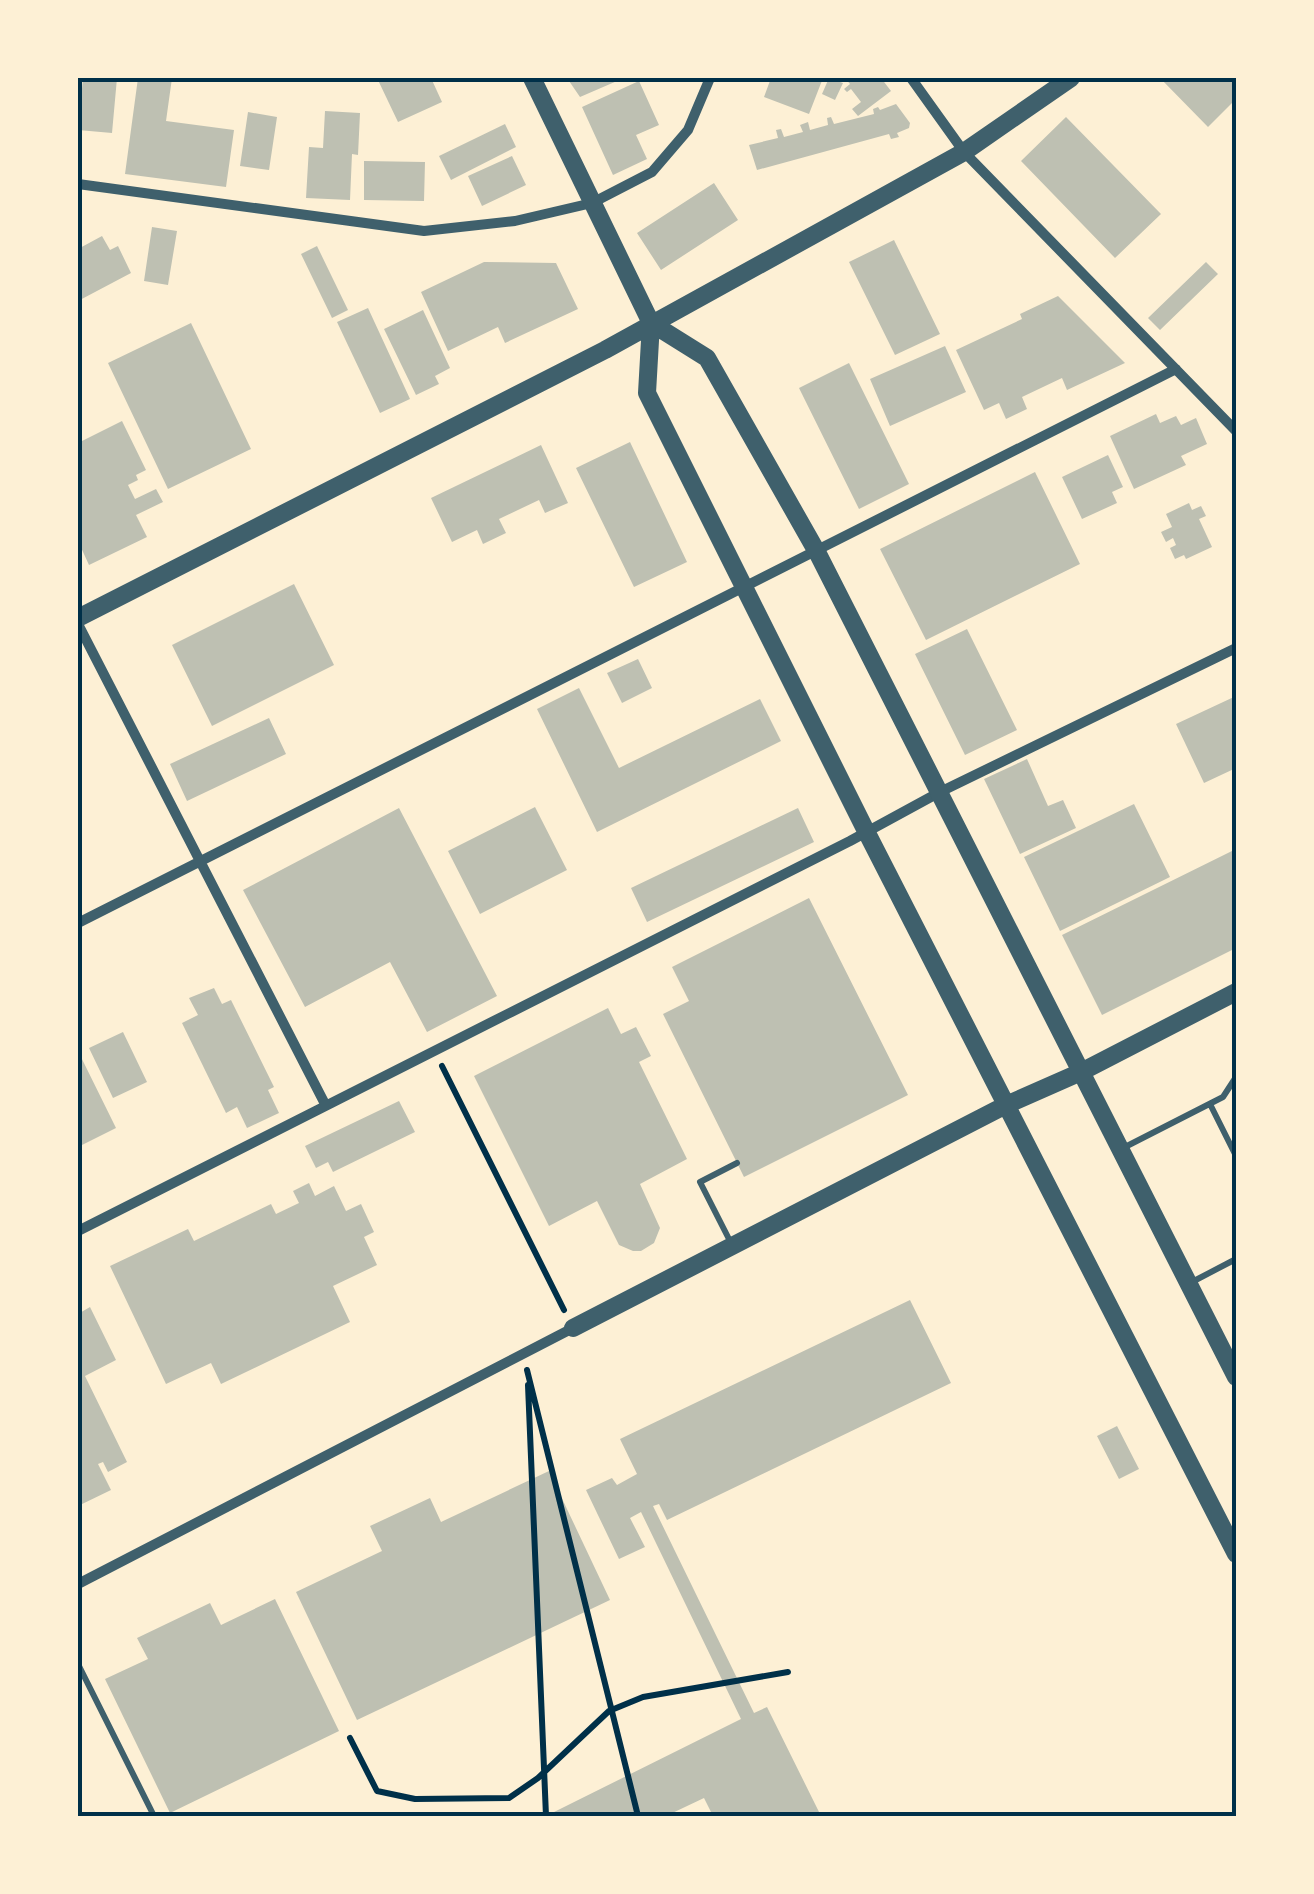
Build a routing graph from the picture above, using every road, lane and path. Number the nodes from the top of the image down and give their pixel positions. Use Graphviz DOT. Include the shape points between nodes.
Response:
graph roads {
  1 [pos="532,78"];
  2 [pos="710,78"];
  3 [pos="910,78"];
  4 [pos="1071,78"];
  5 [pos="964,152"];
  6 [pos="78,184"];
  7 [pos="592,203"];
  8 [pos="651,323"];
  9 [pos="1176,369"];
  10 [pos="1236,431"];
  11 [pos="817,552"];
  12 [pos="745,586"];
  13 [pos="78,621"];
  14 [pos="1236,648"];
  15 [pos="940,792"];
  16 [pos="867,833"];
  17 [pos="201,860"];
  18 [pos="78,923"];
  19 [pos="1236,992"];
  20 [pos="434,1051"];
  21 [pos="1081,1072"];
  22 [pos="1236,1077"];
  23 [pos="1210,1103"];
  24 [pos="325,1104"];
  25 [pos="1006,1105"];
  26 [pos="1122,1149"];
  27 [pos="1236,1156"];
  28 [pos="737,1163"];
  29 [pos="78,1231"];
  30 [pos="732,1246"];
  31 [pos="1236,1259"];
  32 [pos="1190,1283"];
  33 [pos="573,1328"];
  34 [pos="1236,1377"];
  35 [pos="1236,1554"];
  36 [pos="78,1584"];
  37 [pos="78,1664"];
  38 [pos="788,1672"];
  39 [pos="350,1738"];
  40 [pos="154,1816"];
  41 [pos="546,1816"];
  42 [pos="638,1816"];
  1 -- 7 [label="street"];
  2 -- 7 [label="street" via="688,130 652,172"];
  3 -- 5 [label="street"];
  4 -- 5 [label="street"];
  5 -- 8 [label="street"];
  5 -- 9 [label="street"];
  6 -- 7 [label="street" via="424,231 515,221"];
  7 -- 8 [label="street"];
  8 -- 11 [label="street" via="707,358"];
  8 -- 12 [label="street" via="647,393"];
  8 -- 13 [label="street"];
  9 -- 10 [label="street"];
  9 -- 11 [label="street"];
  11 -- 12 [label="street"];
  11 -- 15 [label="street"];
  12 -- 16 [label="street"];
  12 -- 17 [label="street"];
  13 -- 17 [label="street"];
  14 -- 15 [label="street"];
  15 -- 16 [label="street"];
  15 -- 21 [label="street"];
  16 -- 20 [label="street"];
  16 -- 25 [label="street"];
  17 -- 18 [label="street"];
  17 -- 24 [label="street"];
  19 -- 21 [label="street"];
  20 -- 24 [label="street"];
  20 -- 33 [label="path"];
  21 -- 25 [label="street"];
  21 -- 26 [label="street"];
  22 -- 23 [label="lane"];
  23 -- 26 [label="lane"];
  23 -- 27 [label="lane"];
  24 -- 29 [label="street"];
  25 -- 30 [label="street"];
  25 -- 35 [label="street"];
  26 -- 32 [label="street"];
  28 -- 30 [label="lane" via="700,1182"];
  30 -- 33 [label="street"];
  31 -- 32 [label="lane"];
  32 -- 34 [label="street"];
  33 -- 36 [label="street"];
  37 -- 40 [label="lane"];
  38 -- 39 [label="path" via="643,1697 609,1711 509,1798 415,1799 377,1790"];
  41 -- 42 [label="path" via="527,1369"];
}
